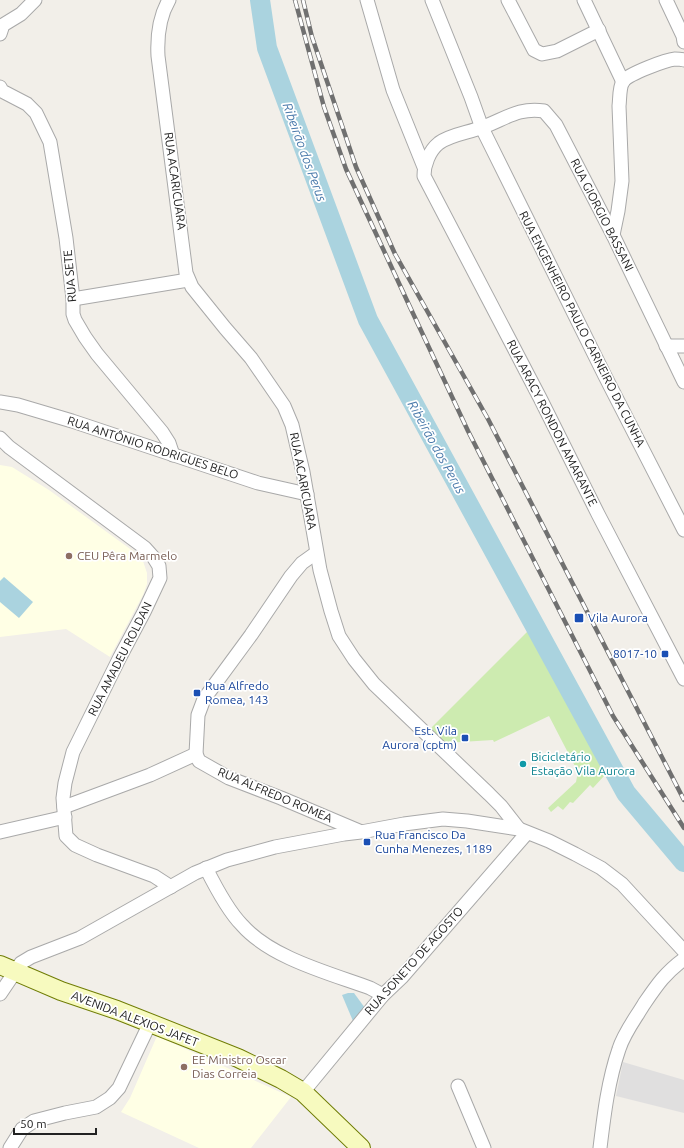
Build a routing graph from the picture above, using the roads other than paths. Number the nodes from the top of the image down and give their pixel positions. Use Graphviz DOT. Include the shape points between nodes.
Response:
graph roads {
  1 [pos="35,0"];
  2 [pos="169,0"];
  3 [pos="367,0"];
  4 [pos="432,0"];
  5 [pos="508,0"];
  6 [pos="584,0"];
  7 [pos="666,0"];
  8 [pos="1,27"];
  9 [pos="599,30"];
  10 [pos="684,42"];
  11 [pos="684,60"];
  12 [pos="623,82"];
  13 [pos="0,87"];
  14 [pos="482,128"];
  15 [pos="424,167"];
  16 [pos="613,235"];
  17 [pos="188,280"];
  18 [pos="73,299"];
  19 [pos="666,346"];
  20 [pos="684,346"];
  21 [pos="684,382"];
  22 [pos="0,402"];
  23 [pos="3,446"];
  24 [pos="173,455"];
  25 [pos="306,494"];
  26 [pos="684,530"];
  27 [pos="316,553"];
  28 [pos="684,679"];
  29 [pos="196,754"];
  30 [pos="64,812"];
  31 [pos="523,831"];
  32 [pos="0,832"];
  33 [pos="361,832"];
  34 [pos="206,868"];
  35 [pos="171,887"];
  36 [pos="684,951"];
  37 [pos="684,959"];
  38 [pos="8,968"];
  39 [pos="0,994"];
  40 [pos="383,995"];
  41 [pos="150,1023"];
  42 [pos="458,1086"];
  43 [pos="304,1092"];
  44 [pos="10,1148"];
  45 [pos="361,1148"];
  46 [pos="484,1148"];
  47 [pos="600,1148"];
  1 -- 8 [label="street" via="21,14"];
  2 -- 17 [label="street, RUA ACARICUARA" via="159,28 158,56"];
  3 -- 15 [label="street, RUA ARACY RONDON AMARANTE" via="393,90"];
  4 -- 14 [label="street, RUA ENGENHEIRO PAULO CARNEIRO DA CUNHA"];
  5 -- 9 [label="street" via="534,50 542,54 557,51"];
  6 -- 9 [label="street"];
  7 -- 10 [label="street"];
  9 -- 12 [label="street"];
  11 -- 12 [label="street" via="674,59 644,69"];
  12 -- 16 [label="street" via="619,106 622,181"];
  13 -- 18 [label="street, RUA SETE" via="2,91 27,104 36,113 51,149"];
  14 -- 15 [label="street" via="455,135 438,144"];
  14 -- 16 [label="street, RUA GIORGIO BASSANI" via="515,112 544,110 556,125"];
  14 -- 26 [label="street, RUA ENGENHEIRO PAULO CARNEIRO DA CUNHA"];
  15 -- 28 [label="street, RUA ARACY RONDON AMARANTE" via="424,176"];
  16 -- 19 [label="street, RUA GIORGIO BASSANI"];
  17 -- 18 [label="street"];
  17 -- 25 [label="street, RUA ACARICUARA" via="251,358 284,406 300,457"];
  18 -- 24 [label="street, RUA SETE" via="73,314 78,326 162,432"];
  19 -- 20 [label="street"];
  19 -- 21 [label="street, RUA GIORGIO BASSANI"];
  22 -- 24 [label="street, RUA ANTÔNIO RODRIGUES BELO" via="66,419"];
  23 -- 30 [label="street, RUA AMADEU ROLDAN" via="145,548 159,566 160,578 73,752 65,783"];
  24 -- 25 [label="street, RUA ANTÔNIO RODRIGUES BELO" via="258,483"];
  25 -- 27 [label="street, RUA ACARICUARA"];
  27 -- 29 [label="street" via="302,563 291,576 204,699 198,715"];
  27 -- 31 [label="street, RUA ACARICUARA" via="333,617 340,636 354,659 374,684 497,802"];
  29 -- 30 [label="street"];
  29 -- 33 [label="street, RUA ALFREDO ROMEA" via="199,761 229,778"];
  30 -- 32 [label="street"];
  30 -- 35 [label="street, RUA AMADEU ROLDAN" via="66,836 75,845 154,876"];
  31 -- 33 [label="street" via="443,819"];
  31 -- 36 [label="street" via="601,868 622,884"];
  31 -- 40 [label="street, RUA SONETO DE AGOSTO" via="402,977"];
  33 -- 34 [label="street" via="275,847"];
  34 -- 35 [label="street"];
  34 -- 40 [label="street" via="215,887 241,925 256,939 286,957"];
  35 -- 38 [label="street" via="80,938"];
  37 -- 47 [label="street" via="659,982 619,1049 606,1101"];
  38 -- 39 [label="street"];
  38 -- 41 [label="main road, AVENIDA ALEXIOS JAFET" via="61,991"];
  40 -- 43 [label="street, RUA SONETO DE AGOSTO"];
  41 -- 43 [label="main road, AVENIDA ALEXIOS JAFET" via="238,1058"];
  41 -- 44 [label="street" via="119,1088 110,1098 96,1107 34,1121 22,1129"];
  42 -- 46 [label="street"];
  43 -- 45 [label="main road, AVENIDA ALEXIOS JAFET"];
}
